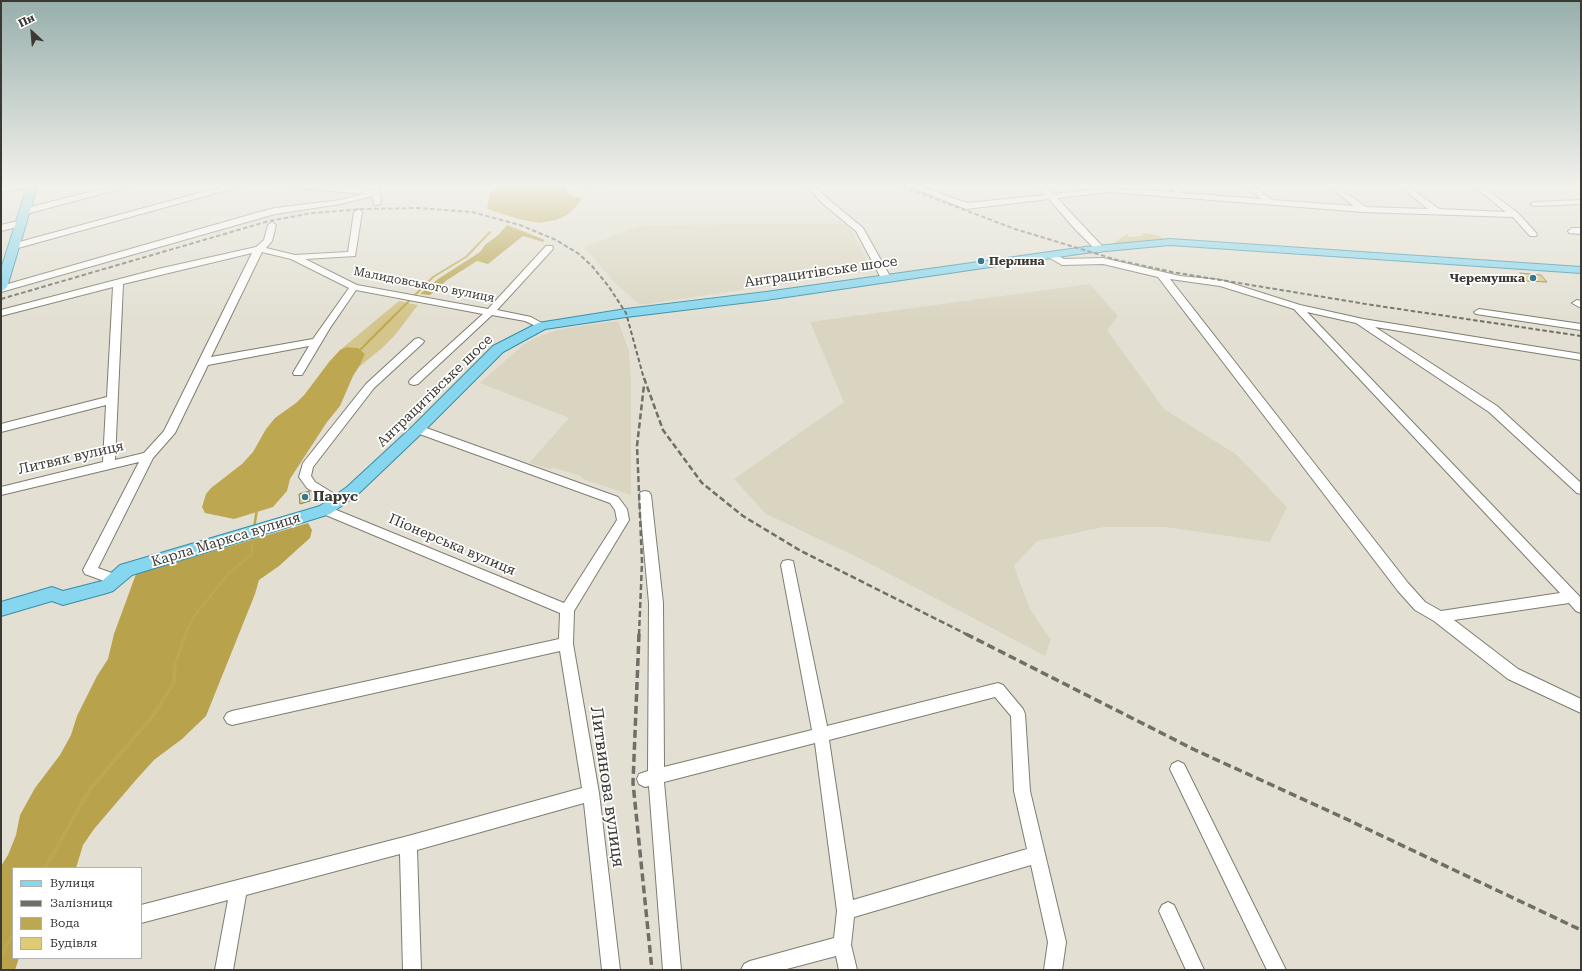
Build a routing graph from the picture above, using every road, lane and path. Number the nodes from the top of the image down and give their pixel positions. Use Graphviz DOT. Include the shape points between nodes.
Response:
graph roads {
  1 [pos="20,229"];
  2 [pos="75,229"];
  3 [pos="208,229"];
  4 [pos="271,229"];
  5 [pos="356,229"];
  6 [pos="859,229"];
  7 [pos="1080,229"];
  8 [pos="1528,229"];
  9 [pos="1533,234"];
  10 [pos="15,246"];
  11 [pos="549,248"];
  12 [pos="259,249"];
  13 [pos="1100,249"];
  14 [pos="1053,256"];
  15 [pos="294,257"];
  16 [pos="1581,270"];
  17 [pos="1161,274"];
  18 [pos="886,278"];
  19 [pos="118,282"];
  20 [pos="354,287"];
  21 [pos="1,288"];
  22 [pos="1297,307"];
  23 [pos="490,312"];
  24 [pos="1479,312"];
  25 [pos="1,313"];
  26 [pos="1359,321"];
  27 [pos="542,326"];
  28 [pos="1581,327"];
  29 [pos="317,341"];
  30 [pos="419,341"];
  31 [pos="1581,357"];
  32 [pos="204,362"];
  33 [pos="298,373"];
  34 [pos="414,382"];
  35 [pos="111,400"];
  36 [pos="1,428"];
  37 [pos="418,429"];
  38 [pos="148,456"];
  39 [pos="109,464"];
  40 [pos="1,490"];
  41 [pos="1581,490"];
  42 [pos="645,495"];
  43 [pos="331,505"];
  44 [pos="788,564"];
  45 [pos="120,575"];
  46 [pos="1571,597"];
  47 [pos="1581,607"];
  48 [pos="2,610"];
  49 [pos="567,610"];
  50 [pos="1439,617"];
  51 [pos="566,644"];
  52 [pos="1581,706"];
  53 [pos="232,718"];
  54 [pos="821,735"];
  55 [pos="1178,769"];
  56 [pos="651,778"];
  57 [pos="591,793"];
  58 [pos="408,844"];
  59 [pos="1037,855"];
  60 [pos="238,890"];
  61 [pos="846,911"];
  62 [pos="1168,911"];
  63 [pos="142,914"];
  64 [pos="842,945"];
  65 [pos="224,970"];
  66 [pos="412,970"];
  67 [pos="612,970"];
  68 [pos="672,970"];
  69 [pos="750,970"];
  70 [pos="848,970"];
  71 [pos="1053,970"];
  72 [pos="1195,970"];
  73 [pos="1277,970"];
  1 -- 10 [label="main road"];
  2 -- 10 [label="street"];
  3 -- 21 [label="street"];
  4 -- 12 [label="street" via="268,241"];
  5 -- 15 [label="street" via="352,254"];
  6 -- 18 [label="street"];
  7 -- 13 [label="street"];
  8 -- 9 [label="street"];
  10 -- 21 [label="main road"];
  11 -- 23 [label="street"];
  12 -- 15 [label="street, Малидовського вулиця"];
  12 -- 19 [label="street, Малидовського вулиця"];
  12 -- 32 [label="street"];
  13 -- 14 [label="main road, Антрацитівське шосе"];
  13 -- 16 [label="main road, Антрацитівське шосе" via="1184,242"];
  14 -- 17 [label="street" via="1062,262 1103,261"];
  14 -- 18 [label="main road, Антрацитівське шосе"];
  15 -- 20 [label="street, Малидовського вулиця"];
  17 -- 22 [label="street" via="1180,279 1221,283"];
  17 -- 50 [label="street" via="1403,587 1420,606"];
  18 -- 27 [label="main road, Антрацитівське шосе"];
  19 -- 25 [label="street, Малидовського вулиця"];
  19 -- 35 [label="street"];
  20 -- 23 [label="street, Малидовського вулиця"];
  20 -- 29 [label="street"];
  22 -- 26 [label="street"];
  22 -- 46 [label="street"];
  23 -- 27 [label="street, Малидовського вулиця" via="528,319"];
  23 -- 34 [label="street"];
  24 -- 28 [label="street"];
  26 -- 31 [label="street"];
  26 -- 41 [label="street" via="1493,409"];
  27 -- 37 [label="main road, Антрацитівське шосе" via="498,349"];
  29 -- 32 [label="street"];
  29 -- 33 [label="street"];
  30 -- 43 [label="street, Піонерська вулиця" via="370,386 307,466 305,477"];
  32 -- 38 [label="street" via="169,433"];
  35 -- 36 [label="street"];
  35 -- 39 [label="street"];
  37 -- 43 [label="main road, Антрацитівське шосе" via="352,491"];
  37 -- 49 [label="street" via="614,500 621,509 623,520"];
  38 -- 39 [label="street, Литвяк вулиця"];
  38 -- 45 [label="street" via="90,570"];
  39 -- 40 [label="street, Литвяк вулиця"];
  42 -- 56 [label="street" via="656,603"];
  43 -- 45 [label="main road, Карла Маркса вулиця"];
  43 -- 49 [label="street, Піонерська вулиця"];
  44 -- 54 [label="street"];
  45 -- 48 [label="main road, Карла Маркса вулиця" via="107,586 64,598 52,594"];
  46 -- 47 [label="street"];
  46 -- 50 [label="street"];
  49 -- 51 [label="street, Литвинова вулиця"];
  50 -- 52 [label="street" via="1513,674"];
  51 -- 53 [label="street"];
  51 -- 57 [label="street, Литвинова вулиця"];
  54 -- 56 [label="street"];
  54 -- 59 [label="street" via="998,690 1018,714 1022,791"];
  54 -- 61 [label="street"];
  55 -- 73 [label="street"];
  56 -- 68 [label="street"];
  57 -- 58 [label="street"];
  57 -- 67 [label="street, Литвинова вулиця"];
  58 -- 60 [label="street"];
  58 -- 66 [label="street"];
  59 -- 61 [label="street"];
  59 -- 71 [label="street" via="1057,942"];
  60 -- 63 [label="street"];
  60 -- 65 [label="street"];
  61 -- 64 [label="street"];
  62 -- 72 [label="street"];
  64 -- 69 [label="street"];
  64 -- 70 [label="street"];
}
